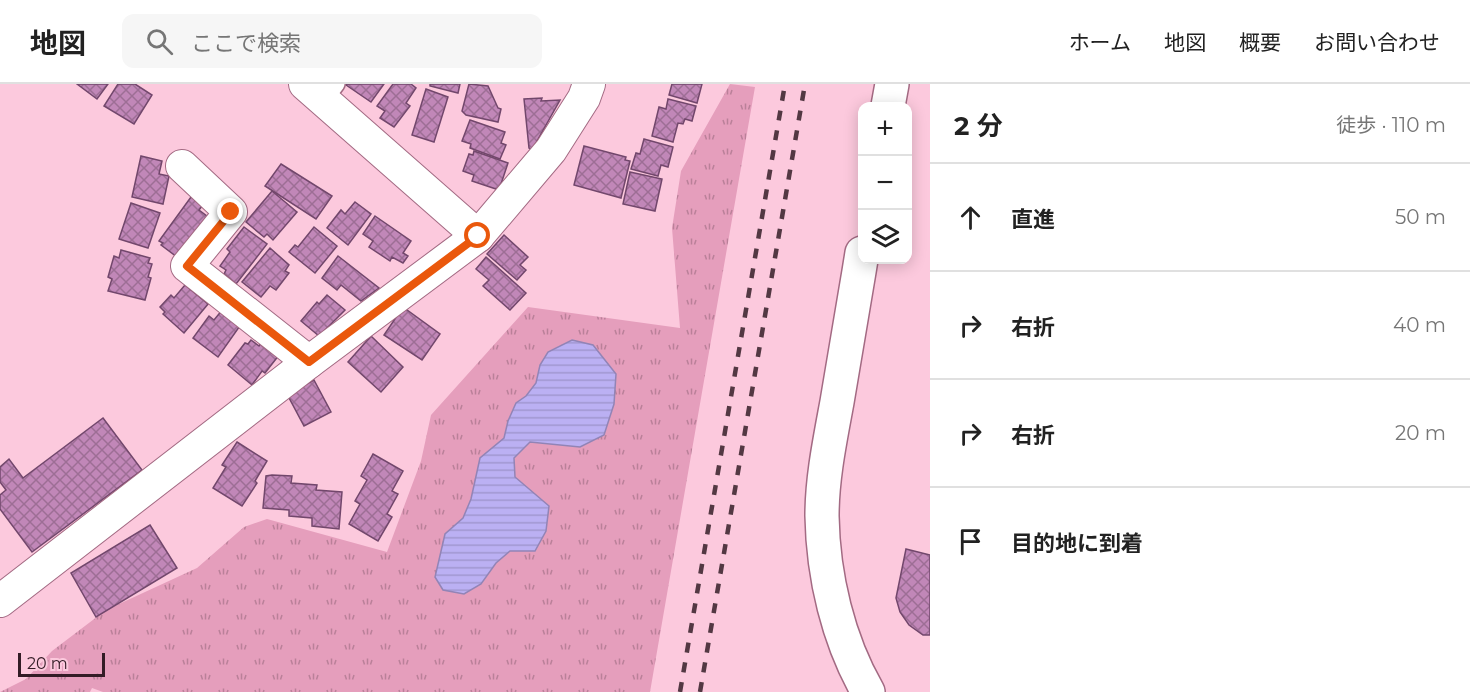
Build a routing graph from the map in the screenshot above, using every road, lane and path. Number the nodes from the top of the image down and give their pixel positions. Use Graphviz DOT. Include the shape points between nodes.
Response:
graph roads {
  1 [pos="589,84"];
  2 [pos="892,84"];
  3 [pos="322,89"];
  4 [pos="889,102"];
  5 [pos="182,166"];
  6 [pos="478,236"];
  7 [pos="860,264"];
  8 [pos="309,362"];
  9 [pos="0,601"];
  10 [pos="868,692"];
  1 -- 6 [label="street" via="551,150"];
  2 -- 4 [label="street"];
  3 -- 6 [label="street"];
  5 -- 8 [label="street" via="231,212 187,266"];
  6 -- 8 [label="street"];
  7 -- 10 [label="street" via="827,459 822,515 826,573 840,627"];
  8 -- 9 [label="street"];
}
